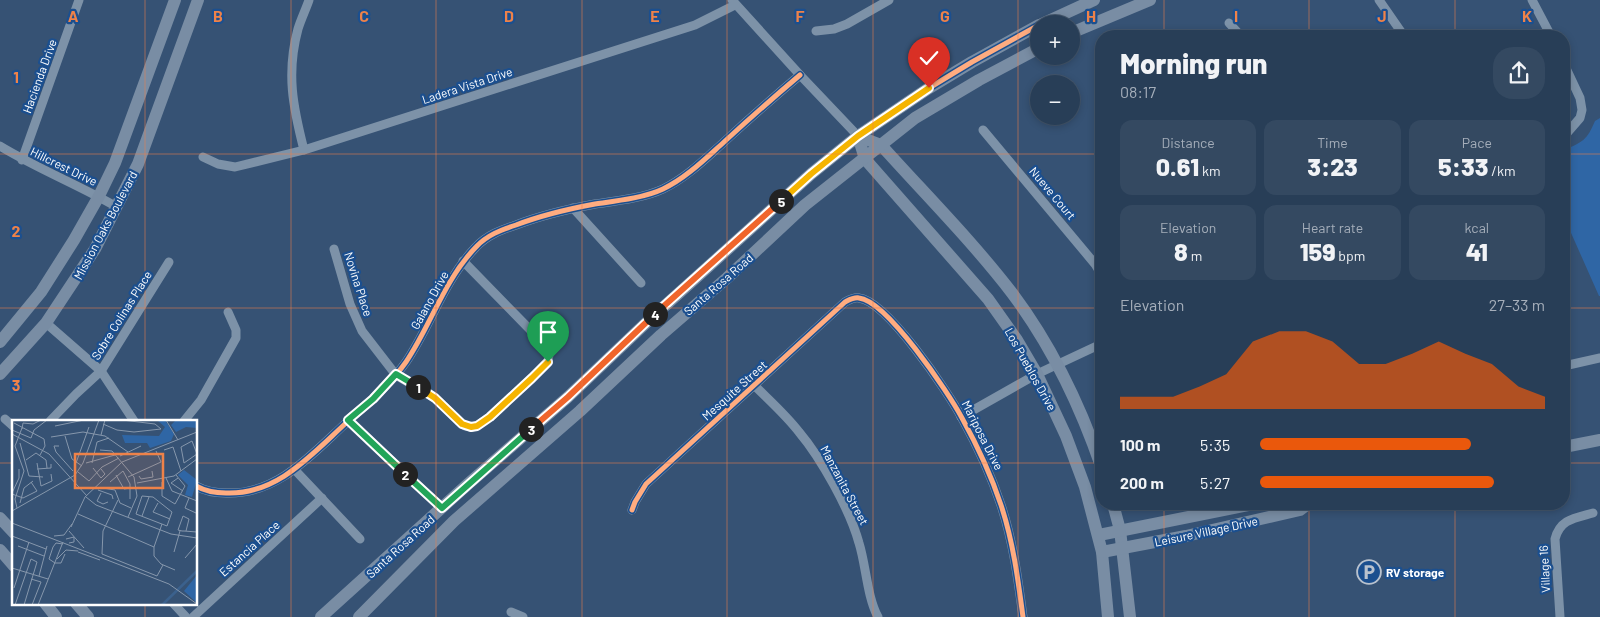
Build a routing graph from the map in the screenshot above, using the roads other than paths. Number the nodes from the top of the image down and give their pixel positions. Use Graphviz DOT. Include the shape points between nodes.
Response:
graph roads {
  1 [pos="79,0"];
  2 [pos="175,0"];
  3 [pos="198,0"];
  4 [pos="309,0"];
  5 [pos="889,0"];
  6 [pos="1094,0"];
  7 [pos="1150,0"];
  8 [pos="1379,0"];
  9 [pos="1532,0"];
  10 [pos="734,2"];
  11 [pos="1060,15"];
  12 [pos="1229,23"];
  13 [pos="1080,29"];
  14 [pos="1030,30"];
  15 [pos="1235,30"];
  16 [pos="1400,30"];
  17 [pos="1548,30"];
  18 [pos="816,31"];
  19 [pos="1030,53"];
  20 [pos="800,75"];
  21 [pos="1570,77"];
  22 [pos="1570,129"];
  23 [pos="983,130"];
  24 [pos="858,136"];
  25 [pos="881,144"];
  26 [pos="0,146"];
  27 [pos="304,150"];
  28 [pos="203,157"];
  29 [pos="864,159"];
  30 [pos="22,160"];
  31 [pos="99,196"];
  32 [pos="117,207"];
  33 [pos="573,208"];
  34 [pos="334,248"];
  35 [pos="463,261"];
  36 [pos="169,262"];
  37 [pos="1095,265"];
  38 [pos="641,283"];
  39 [pos="860,298"];
  40 [pos="228,312"];
  41 [pos="46,323"];
  42 [pos="0,342"];
  43 [pos="1095,347"];
  44 [pos="1600,358"];
  45 [pos="1056,364"];
  46 [pos="1570,365"];
  47 [pos="101,371"];
  48 [pos="0,374"];
  49 [pos="396,374"];
  50 [pos="1037,374"];
  51 [pos="754,385"];
  52 [pos="961,417"];
  53 [pos="5,420"];
  54 [pos="51,420"];
  55 [pos="133,420"];
  56 [pos="185,420"];
  57 [pos="348,420"];
  58 [pos="12,426"];
  59 [pos="1600,440"];
  60 [pos="1570,447"];
  61 [pos="1095,450"];
  62 [pos="294,469"];
  63 [pos="198,487"];
  64 [pos="322,498"];
  65 [pos="442,508"];
  66 [pos="632,510"];
  67 [pos="1115,510"];
  68 [pos="1223,510"];
  69 [pos="1300,510"];
  70 [pos="1593,512"];
  71 [pos="0,518"];
  72 [pos="1183,518"];
  73 [pos="1120,530"];
  74 [pos="12,531"];
  75 [pos="1099,535"];
  76 [pos="1186,536"];
  77 [pos="360,539"];
  78 [pos="1123,548"];
  79 [pos="0,550"];
  80 [pos="1102,552"];
  81 [pos="12,564"];
  82 [pos="46,604"];
  83 [pos="77,604"];
  84 [pos="174,604"];
  85 [pos="512,612"];
  86 [pos="56,617"];
  87 [pos="88,617"];
  88 [pos="186,617"];
  89 [pos="193,617"];
  90 [pos="320,617"];
  91 [pos="359,617"];
  92 [pos="522,617"];
  93 [pos="878,617"];
  94 [pos="1023,617"];
  95 [pos="1108,617"];
  96 [pos="1130,617"];
  97 [pos="1560,617"];
  1 -- 30 [label="street, Hacienda Drive"];
  2 -- 31 [label="main road, Mission Oaks Boulevard" via="115,163"];
  3 -- 32 [label="main road, Mission Oaks Boulevard" via="138,164"];
  4 -- 27 [label="street" via="298,28 291,84"];
  5 -- 18 [label="street" via="834,30"];
  6 -- 11 [label="main road, Santa Rosa Road"];
  7 -- 13 [label="main road"];
  8 -- 16 [label="street"];
  9 -- 17 [label="street"];
  10 -- 20 [label="street, Los Pueblos Drive"];
  10 -- 27 [label="street, Ladera Vista Drive" via="694,25"];
  12 -- 15 [label="street"];
  14 -- 24 [label="main road, Santa Rosa Road" via="964,66"];
  19 -- 25 [label="main road, Santa Rosa Road" via="915,118"];
  20 -- 24 [label="street, Los Pueblos Drive"];
  20 -- 33 [label="street, Galano Drive" via="678,180 655,192"];
  21 -- 22 [label="street" via="1582,110 1580,118"];
  23 -- 37 [label="street, Nueve Court"];
  24 -- 25 [label="main road, Los Pueblos Drive"];
  24 -- 29 [label="main road, Los Pueblos Drive"];
  24 -- 65 [label="main road, Santa Rosa Road" via="811,174"];
  25 -- 29 [label="main road, Santa Rosa Road"];
  25 -- 45 [label="main road, Los Pueblos Drive" via="980,253 1022,308"];
  26 -- 30 [label="street, Hillcrest Drive"];
  27 -- 28 [label="street, Ladera Vista Drive" via="236,166 218,164"];
  29 -- 50 [label="main road, Los Pueblos Drive" via="988,298"];
  29 -- 91 [label="main road, Santa Rosa Road" via="806,205 454,521"];
  30 -- 31 [label="street, Hillcrest Drive"];
  31 -- 32 [label="street, Hillcrest Drive"];
  31 -- 42 [label="main road, Mission Oaks Boulevard" via="41,292"];
  32 -- 41 [label="main road, Mission Oaks Boulevard" via="95,249"];
  33 -- 35 [label="street, Galano Drive" via="491,235"];
  33 -- 38 [label="street"];
  34 -- 49 [label="street, Novina Place" via="358,323"];
  35 -- 49 [label="street, Galano Drive" via="412,353"];
  35 -- 49 [label="street" via="547,347 548,362 490,417 471,427 462,424 435,398"];
  36 -- 47 [label="street, Sobre Colinas Place"];
  39 -- 51 [label="street, Mesquite Street" via="844,302"];
  39 -- 52 [label="street, Mariposa Drive" via="871,303 900,329"];
  40 -- 56 [label="street" via="236,338 201,400"];
  41 -- 47 [label="street"];
  41 -- 48 [label="main road, Mission Oaks Boulevard"];
  43 -- 45 [label="street"];
  44 -- 46 [label="street"];
  45 -- 50 [label="street"];
  45 -- 61 [label="main road, Los Pueblos Drive" via="1081,412"];
  47 -- 54 [label="street, Sobre Colinas Place"];
  47 -- 55 [label="street"];
  49 -- 57 [label="street, Galano Drive"];
  50 -- 52 [label="street"];
  50 -- 75 [label="main road, Los Pueblos Drive" via="1066,436"];
  51 -- 66 [label="street, Mesquite Street" via="646,484"];
  51 -- 93 [label="street, Manzanita Street" via="798,430 840,498 860,543"];
  52 -- 94 [label="street, Mariposa Drive" via="986,466 1011,537"];
  53 -- 58 [label="street"];
  57 -- 62 [label="street, Galano Drive"];
  57 -- 65 [label="street"];
  59 -- 60 [label="main road"];
  62 -- 63 [label="street, Galano Drive" via="271,484 252,491 222,493"];
  62 -- 64 [label="street"];
  64 -- 77 [label="street"];
  64 -- 89 [label="street, Estancia Place"];
  65 -- 90 [label="main road, Santa Rosa Road"];
  67 -- 73 [label="main road"];
  68 -- 72 [label="main road, Leisure Village Drive"];
  69 -- 76 [label="main road, Leisure Village Drive"];
  70 -- 97 [label="street, Village 16" via="1566,521 1557,532"];
  71 -- 74 [label="main road"];
  72 -- 73 [label="main road, Leisure Village Drive"];
  72 -- 76 [label="main road"];
  73 -- 75 [label="main road, Leisure Village Drive"];
  73 -- 78 [label="main road"];
  75 -- 80 [label="main road, Los Pueblos Drive"];
  76 -- 78 [label="main road, Leisure Village Drive"];
  78 -- 80 [label="main road, Leisure Village Drive"];
  78 -- 96 [label="main road"];
  79 -- 81 [label="main road"];
  80 -- 95 [label="main road, Los Pueblos Drive"];
  82 -- 86 [label="main road"];
  83 -- 87 [label="main road"];
  84 -- 88 [label="street"];
  85 -- 92 [label="street"];
}
